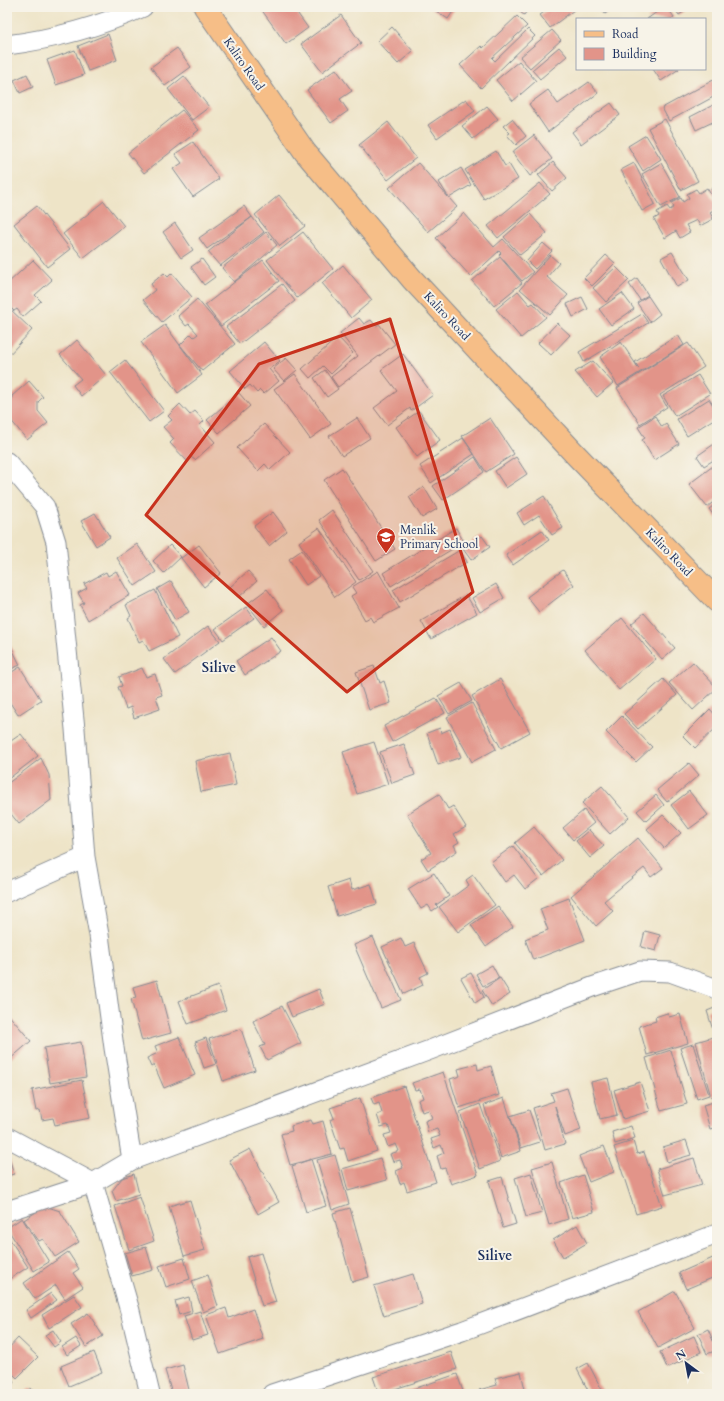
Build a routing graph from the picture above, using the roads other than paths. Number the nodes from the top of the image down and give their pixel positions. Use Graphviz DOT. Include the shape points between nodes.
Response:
graph roads {
  1 [pos="143,7"];
  2 [pos="205,7"];
  3 [pos="7,45"];
  4 [pos="7,462"];
  5 [pos="717,601"];
  6 [pos="85,857"];
  7 [pos="7,892"];
  8 [pos="717,989"];
  9 [pos="7,1137"];
  10 [pos="132,1160"];
  11 [pos="93,1183"];
  12 [pos="7,1211"];
  13 [pos="717,1234"];
  14 [pos="150,1394"];
  15 [pos="272,1394"];
  1 -- 3 [label="street" via="115,20 45,40"];
  2 -- 5 [label="main road, Kaliro Road" via="305,152 412,278 575,454"];
  4 -- 6 [label="street" via="45,507 56,542"];
  6 -- 7 [label="street"];
  6 -- 10 [label="street"];
  8 -- 10 [label="street" via="670,972 640,971"];
  9 -- 11 [label="street"];
  10 -- 11 [label="street"];
  11 -- 12 [label="street"];
  11 -- 14 [label="street" via="130,1311"];
  13 -- 15 [label="street" via="462,1331"];
}
